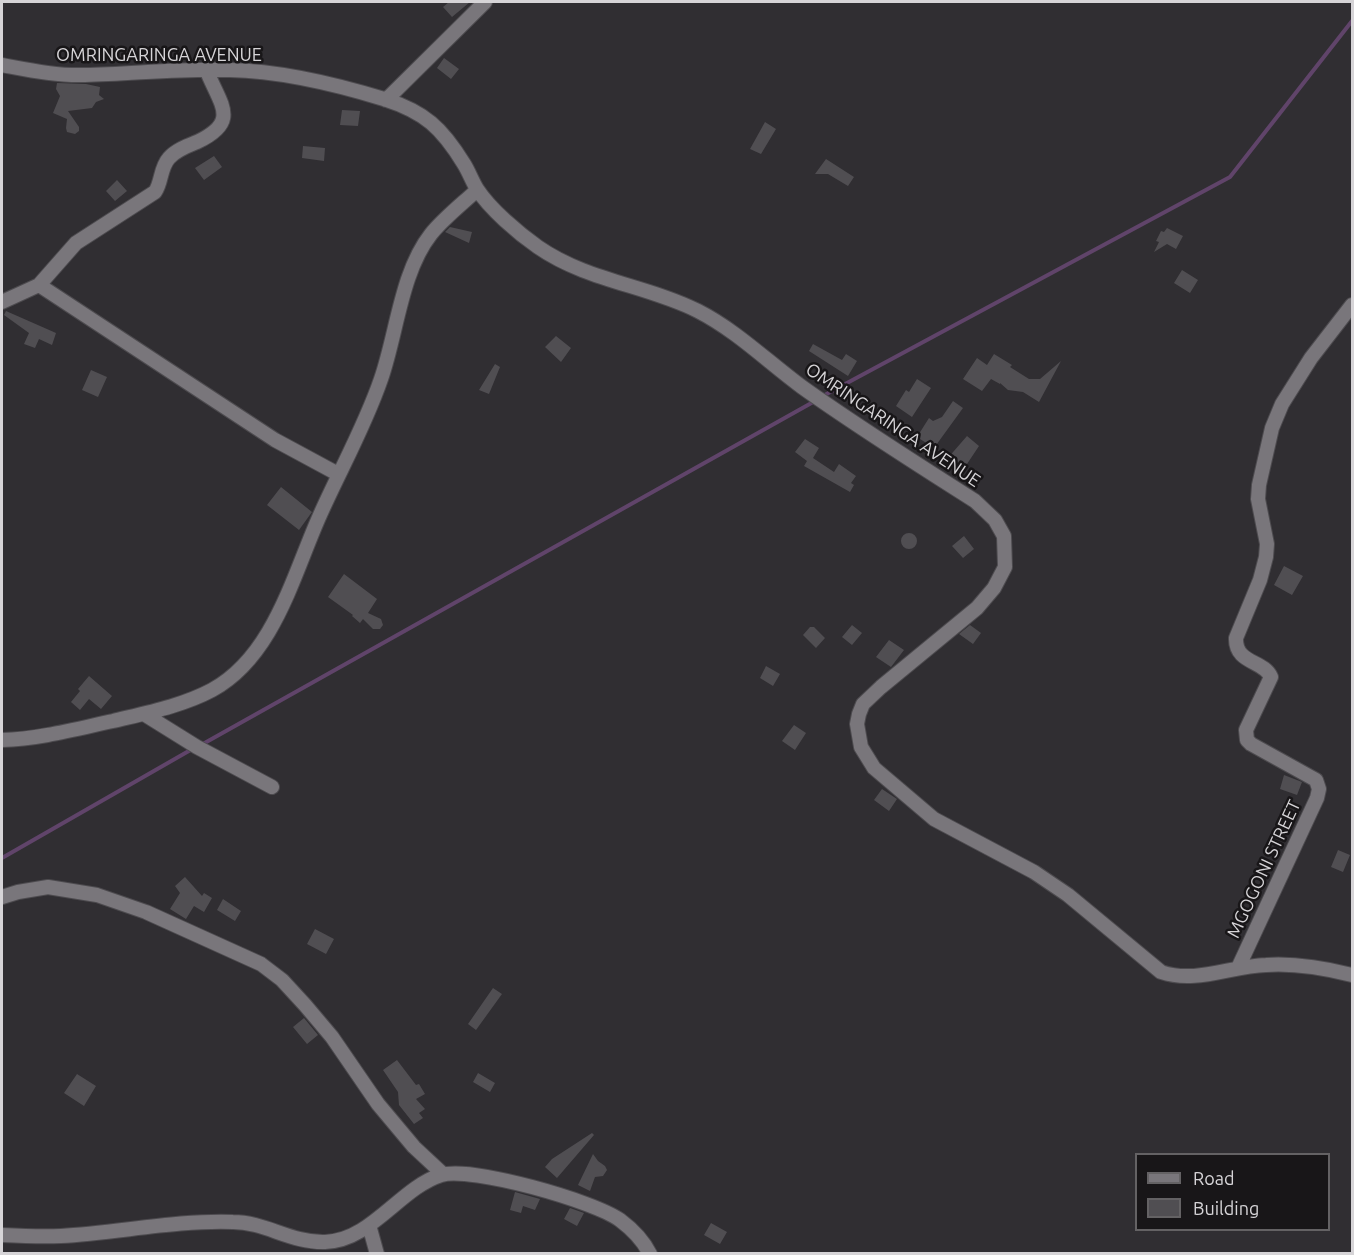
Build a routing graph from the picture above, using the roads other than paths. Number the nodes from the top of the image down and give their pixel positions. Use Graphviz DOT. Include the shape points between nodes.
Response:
graph roads {
  1 [pos="485,2"];
  2 [pos="2,65"];
  3 [pos="206,69"];
  4 [pos="386,100"];
  5 [pos="477,190"];
  6 [pos="39,285"];
  7 [pos="2,302"];
  8 [pos="1353,305"];
  9 [pos="338,474"];
  10 [pos="144,714"];
  11 [pos="2,740"];
  12 [pos="272,787"];
  13 [pos="2,897"];
  14 [pos="1238,968"];
  15 [pos="1353,975"];
  16 [pos="442,1174"];
  17 [pos="369,1225"];
  18 [pos="2,1235"];
  19 [pos="377,1254"];
  20 [pos="650,1254"];
  1 -- 4 [label="street"];
  2 -- 3 [label="street, OMRINGARINGA AVENUE" via="82,75"];
  3 -- 4 [label="street, OMRINGARINGA AVENUE" via="254,71 301,79"];
  3 -- 6 [label="street" via="224,114 218,130 170,157 154,192 76,243"];
  4 -- 5 [label="street, OMRINGARINGA AVENUE" via="435,124 466,166"];
  5 -- 9 [label="street" via="431,234 415,261 381,381"];
  5 -- 14 [label="street, OMRINGARINGA AVENUE" via="537,246 566,264 698,311 728,329 818,399 975,501 995,520 1004,536 1006,552 1005,567 994,588 977,608 863,704 857,724 861,747 874,768 934,819 1034,872 1161,972 1191,978"];
  6 -- 7 [label="street"];
  6 -- 9 [label="street" via="266,434"];
  8 -- 14 [label="street, MGOGONI STREET" via="1311,358 1282,404 1272,428 1259,485 1266,557 1235,645 1237,651 1271,677 1246,730 1246,740 1316,780 1319,789"];
  9 -- 10 [label="street" via="260,646 234,675 213,690"];
  10 -- 11 [label="street" via="26,740"];
  10 -- 12 [label="street"];
  13 -- 16 [label="street" via="48,887 97,895 146,912 261,964 305,1005 384,1111"];
  14 -- 15 [label="street, OMRINGARINGA AVENUE" via="1296,965"];
  16 -- 17 [label="street" via="419,1186"];
  16 -- 20 [label="street" via="471,1174 556,1193 599,1208 634,1232"];
  17 -- 18 [label="street" via="340,1240 326,1242 291,1238 235,1221 62,1236"];
  17 -- 19 [label="street"];
}
